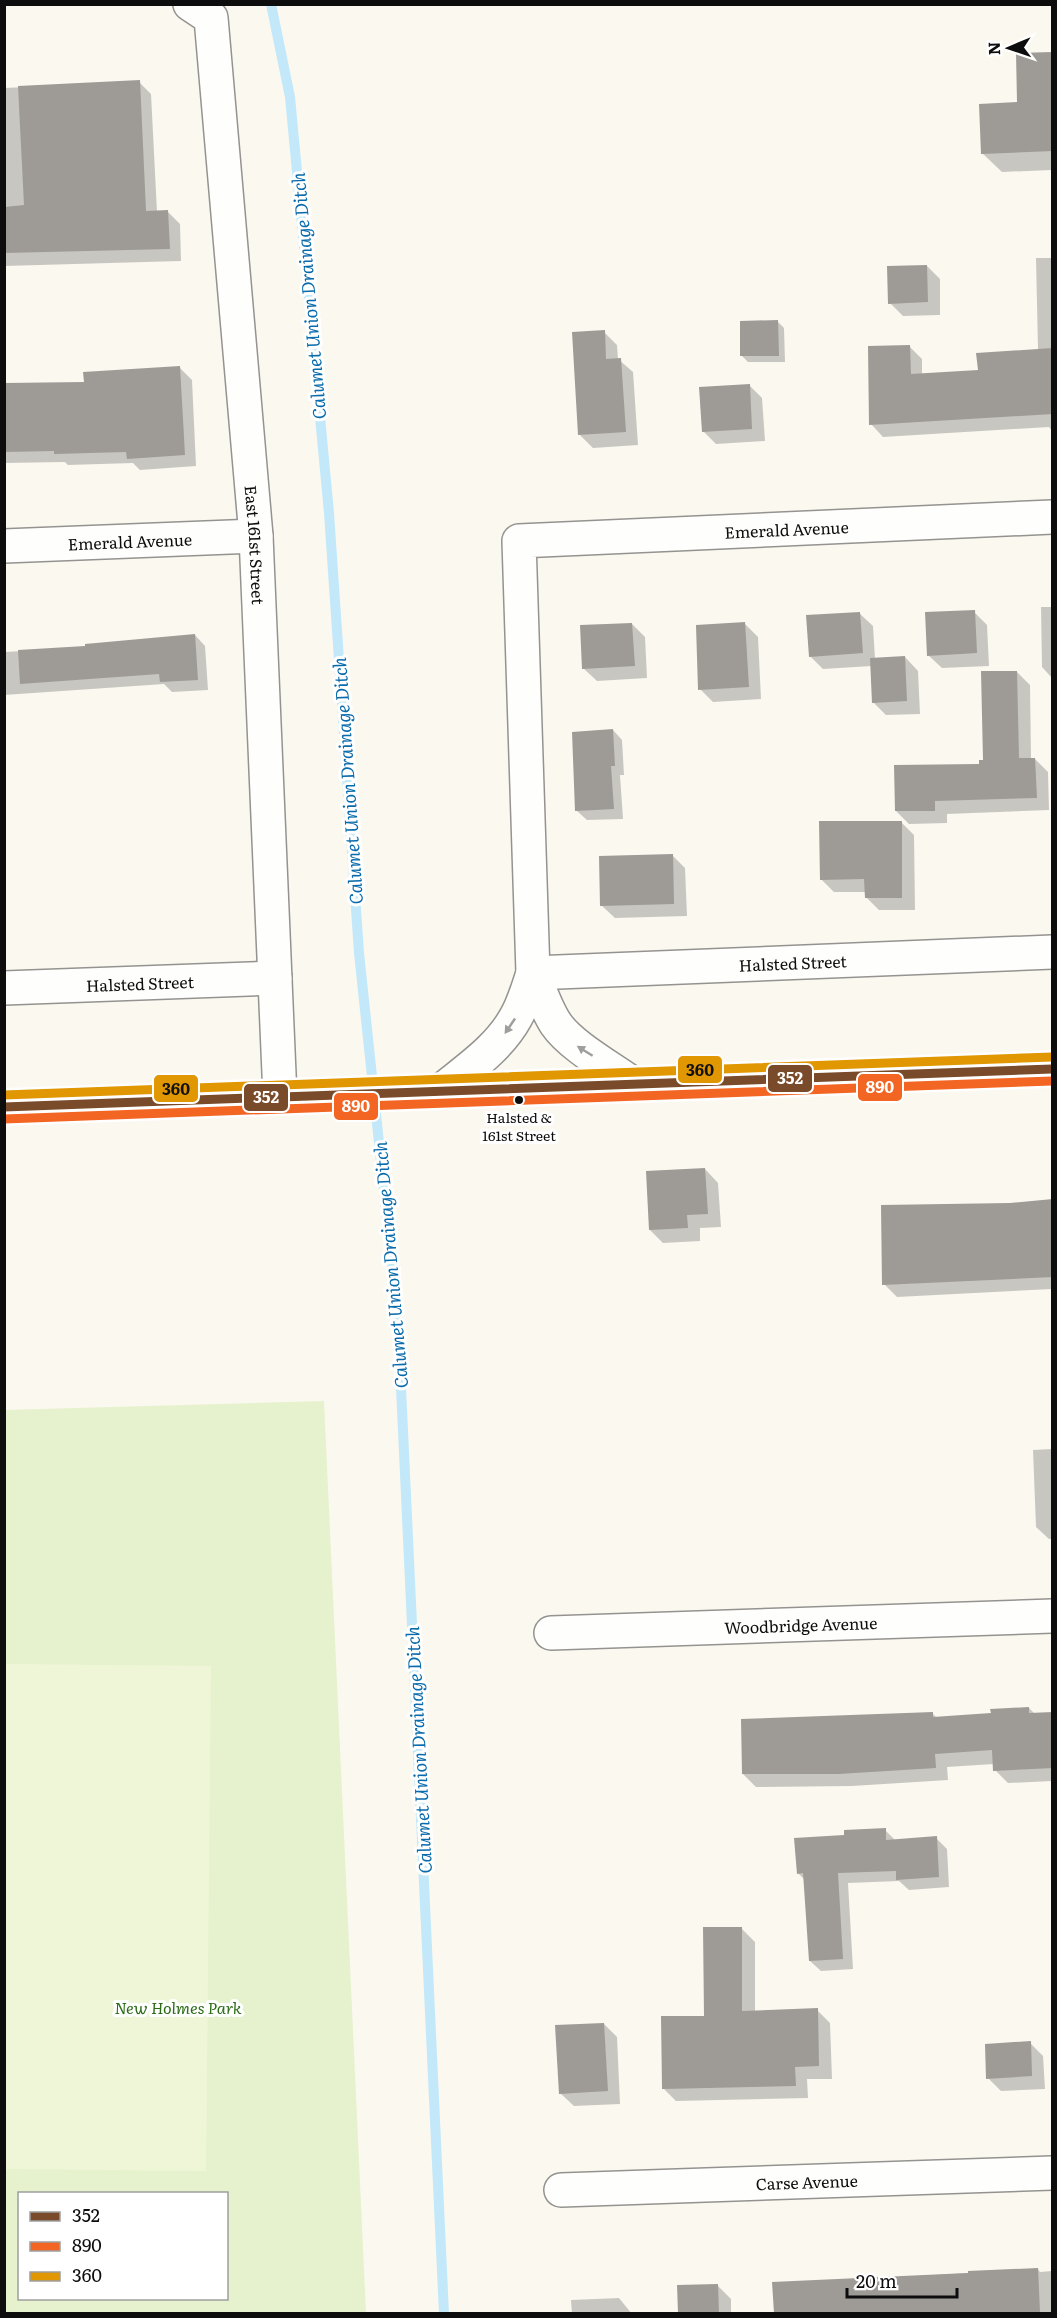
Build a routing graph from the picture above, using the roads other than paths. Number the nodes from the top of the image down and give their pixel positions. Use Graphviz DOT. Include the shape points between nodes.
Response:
graph roads {
  1 [pos="190,4"];
  2 [pos="1053,517"];
  3 [pos="256,536"];
  4 [pos="4,546"];
  5 [pos="1053,952"];
  6 [pos="532,973"];
  7 [pos="275,978"];
  8 [pos="4,988"];
  9 [pos="1053,1069"];
  10 [pos="633,1083"];
  11 [pos="442,1090"];
  12 [pos="280,1097"];
  13 [pos="4,1107"];
  14 [pos="1053,1616"];
  15 [pos="551,1633"];
  16 [pos="1053,2173"];
  17 [pos="561,2190"];
  1 -- 3 [label="street, East 161st Street" via="211,18"];
  2 -- 6 [label="street, Emerald Avenue" via="519,541"];
  3 -- 4 [label="street, Emerald Avenue"];
  3 -- 7 [label="street, East 161st Street"];
  5 -- 6 [label="street, Halsted Street"];
  10 -- 6 [label="street, one-way" via="563,1033"];
  6 -- 11 [label="street, one-way" via="523,1001 495,1047"];
  7 -- 8 [label="street, Halsted Street"];
  7 -- 12 [label="street, East 161st Street"];
  9 -- 10 [label="main road"];
  10 -- 11 [label="main road"];
  11 -- 12 [label="main road"];
  12 -- 13 [label="main road"];
  14 -- 15 [label="street, Woodbridge Avenue"];
  16 -- 17 [label="street, Carse Avenue"];
}
